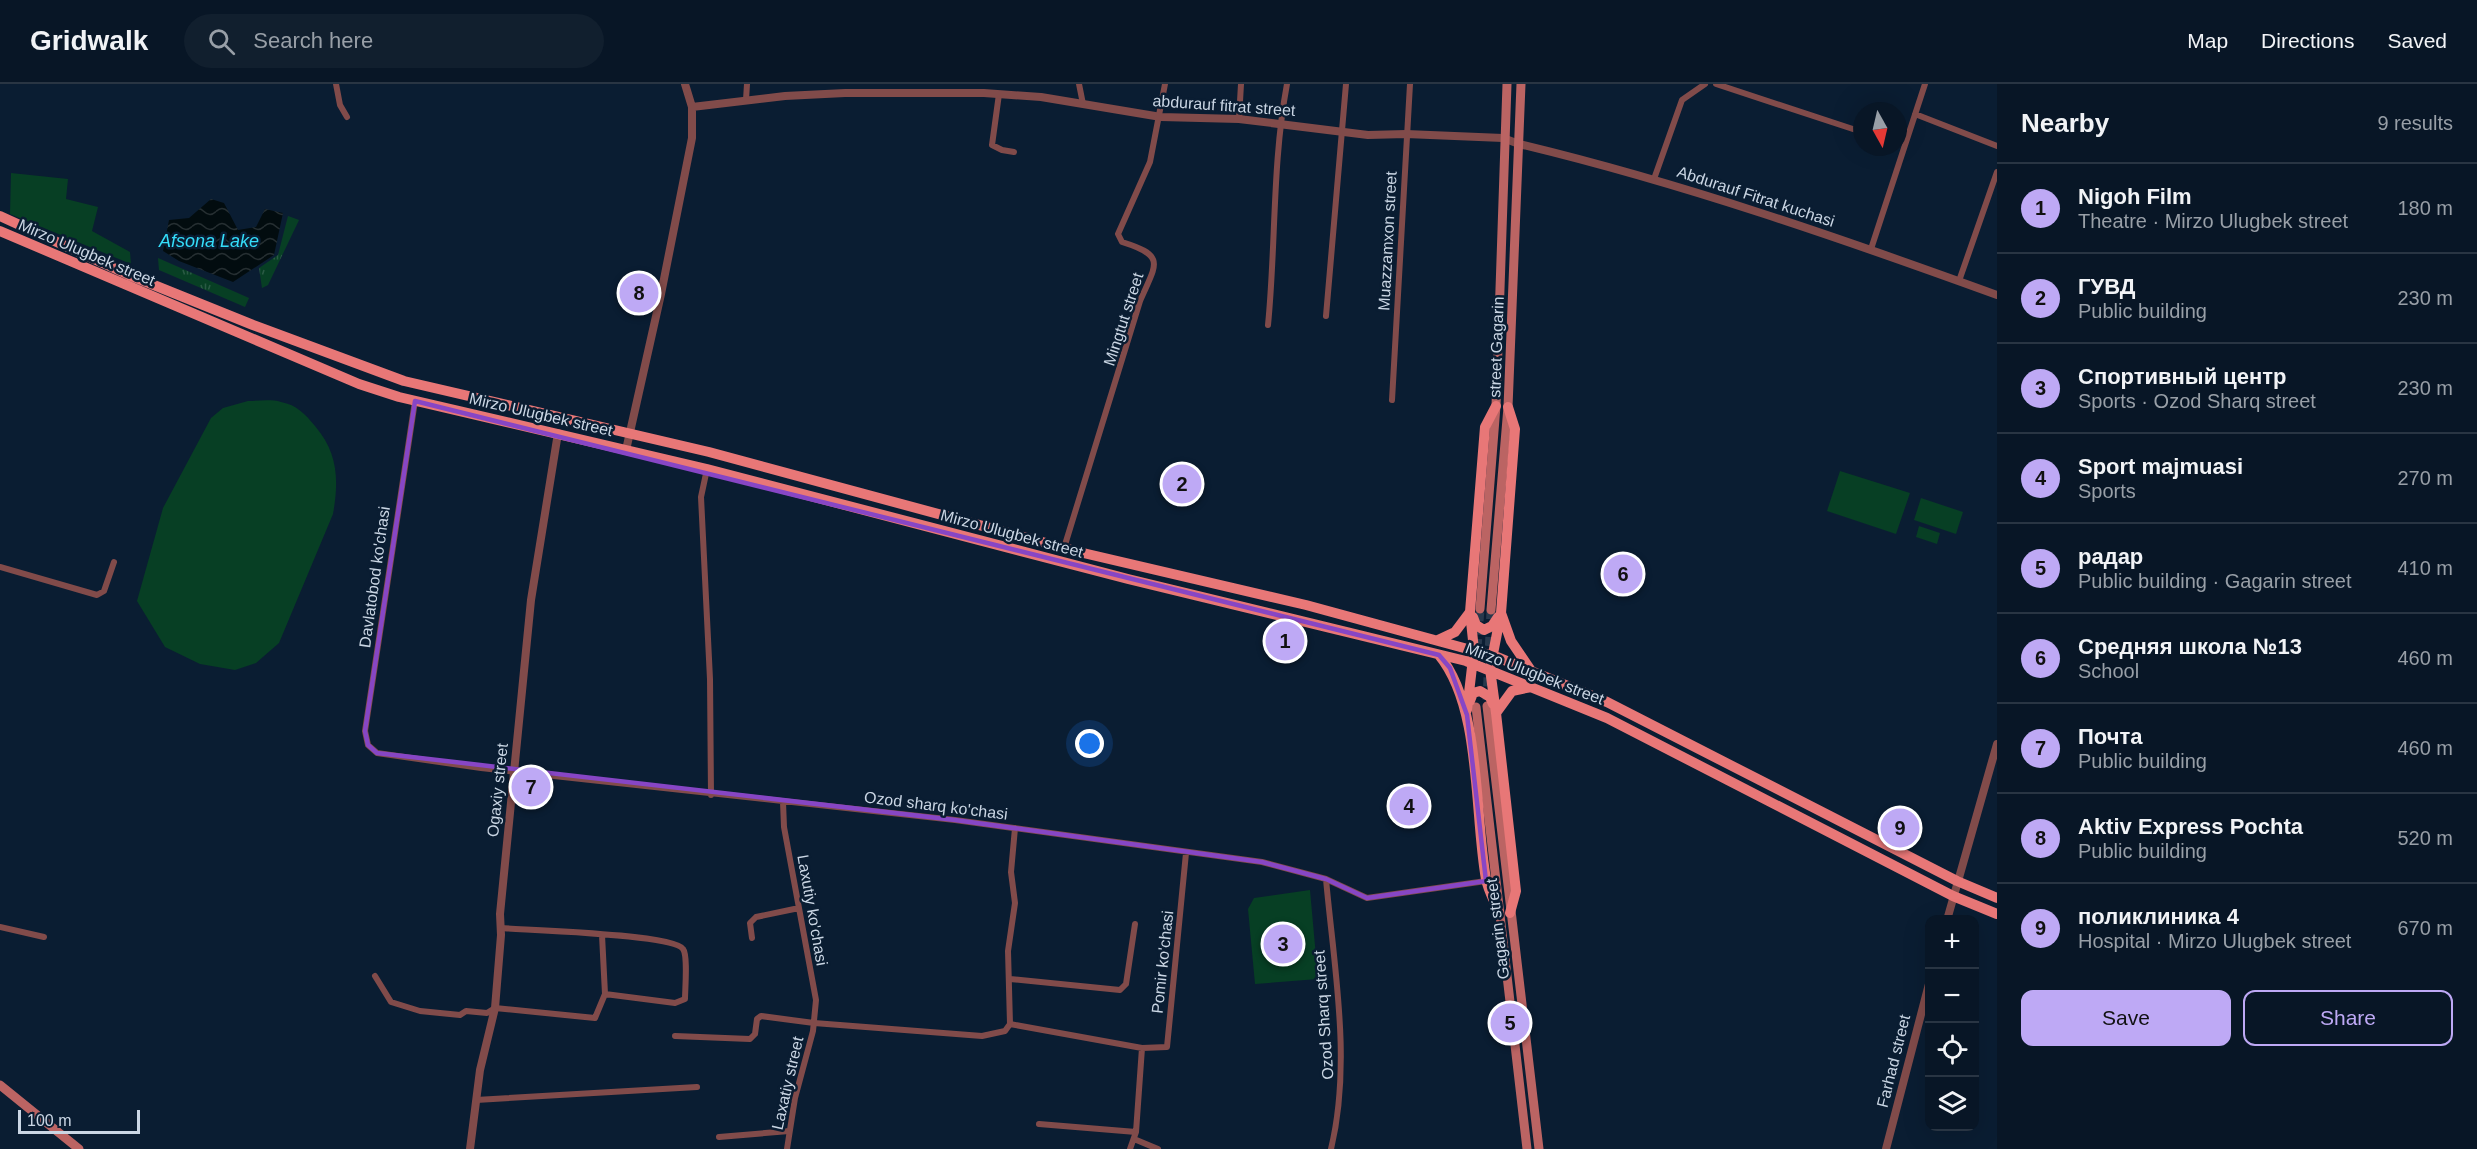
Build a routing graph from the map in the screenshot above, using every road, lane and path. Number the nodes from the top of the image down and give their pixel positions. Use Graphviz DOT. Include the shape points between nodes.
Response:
graph roads {
  1 [pos="336,84"];
  2 [pos="685,84"];
  3 [pos="747,84"];
  4 [pos="1079,84"];
  5 [pos="1165,84"];
  6 [pos="1241,84"];
  7 [pos="1287,84"];
  8 [pos="1346,84"];
  9 [pos="1410,84"];
  10 [pos="1507,84"];
  11 [pos="1521,84"];
  12 [pos="1705,84"];
  13 [pos="1716,84"];
  14 [pos="1925,84"];
  15 [pos="879,88"];
  16 [pos="999,94"];
  17 [pos="746,100"];
  18 [pos="1083,104"];
  19 [pos="692,107"];
  20 [pos="1915,114"];
  21 [pos="346,117"];
  22 [pos="1161,117"];
  23 [pos="1239,119"];
  24 [pos="1280,123"];
  25 [pos="1853,129"];
  26 [pos="1341,132"];
  27 [pos="1406,134"];
  28 [pos="1503,138"];
  29 [pos="1907,142"];
  30 [pos="1520,144"];
  31 [pos="1997,146"];
  32 [pos="1014,152"];
  33 [pos="1903,156"];
  34 [pos="1997,172"];
  35 [pos="1654,179"];
  36 [pos="0,216"];
  37 [pos="0,231"];
  38 [pos="1871,249"];
  39 [pos="1959,281"];
  40 [pos="1997,295"];
  41 [pos="1326,316"];
  42 [pos="1268,325"];
  43 [pos="1392,400"];
  44 [pos="415,401"];
  45 [pos="1496,406"];
  46 [pos="1508,406"];
  47 [pos="558,433"];
  48 [pos="629,433"];
  49 [pos="626,450"];
  50 [pos="707,469"];
  51 [pos="1064,548"];
  52 [pos="114,562"];
  53 [pos="0,567"];
  54 [pos="1475,610"];
  55 [pos="1496,611"];
  56 [pos="1438,639"];
  57 [pos="1474,650"];
  58 [pos="1439,655"];
  59 [pos="1491,656"];
  60 [pos="1472,663"];
  61 [pos="1490,669"];
  62 [pos="1532,672"];
  63 [pos="1536,687"];
  64 [pos="1476,707"];
  65 [pos="1492,709"];
  66 [pos="1467,715"];
  67 [pos="1997,744"];
  68 [pos="377,753"];
  69 [pos="514,770"];
  70 [pos="711,795"];
  71 [pos="783,802"];
  72 [pos="1015,828"];
  73 [pos="1186,853"];
  74 [pos="1326,879"];
  75 [pos="1486,881"];
  76 [pos="1957,881"];
  77 [pos="1953,896"];
  78 [pos="1997,898"];
  79 [pos="800,908"];
  80 [pos="1505,913"];
  81 [pos="1997,914"];
  82 [pos="1948,915"];
  83 [pos="1135,924"];
  84 [pos="0,927"];
  85 [pos="501,928"];
  86 [pos="602,935"];
  87 [pos="44,937"];
  88 [pos="752,938"];
  89 [pos="375,976"];
  90 [pos="1010,979"];
  91 [pos="605,994"];
  92 [pos="1925,996"];
  93 [pos="495,1008"];
  94 [pos="814,1023"];
  95 [pos="1010,1024"];
  96 [pos="675,1036"];
  97 [pos="1142,1048"];
  98 [pos="0,1085"];
  99 [pos="697,1087"];
  100 [pos="476,1100"];
  101 [pos="1039,1124"];
  102 [pos="789,1131"];
  103 [pos="1135,1136"];
  104 [pos="719,1137"];
  105 [pos="79,1149"];
  106 [pos="470,1149"];
  107 [pos="787,1149"];
  108 [pos="1130,1149"];
  109 [pos="1158,1149"];
  110 [pos="1331,1149"];
  111 [pos="1527,1149"];
  112 [pos="1539,1149"];
  113 [pos="1886,1149"];
  1 -- 21 [label="street"];
  2 -- 19 [label="street"];
  3 -- 17 [label="street"];
  4 -- 18 [label="street"];
  5 -- 22 [label="street, Mingtut street"];
  6 -- 23 [label="street"];
  7 -- 24 [label="street"];
  8 -- 26 [label="street"];
  9 -- 27 [label="street, Muazzamxon street"];
  10 -- 28 [label="main road, street Gagarin"];
  11 -- 30 [label="main road, street Gagarin"];
  12 -- 35 [label="street" via="1682,100"];
  13 -- 25 [label="street"];
  14 -- 20 [label="street"];
  15 -- 16 [label="street, abdurauf fitrat street"];
  15 -- 17 [label="street, abdurauf fitrat street"];
  16 -- 18 [label="street, abdurauf fitrat street"];
  16 -- 32 [label="street" via="992,145"];
  17 -- 19 [label="street, abdurauf fitrat street"];
  18 -- 22 [label="street, abdurauf fitrat street"];
  19 -- 48 [label="street" via="687,166"];
  20 -- 29 [label="street"];
  20 -- 31 [label="street"];
  22 -- 23 [label="street, abdurauf fitrat street"];
  22 -- 51 [label="street, Mingtut street" via="1150,162 1118,234 1122,242 1148,250 1154,269 1140,302"];
  23 -- 24 [label="street, abdurauf fitrat street"];
  24 -- 26 [label="street, abdurauf fitrat street"];
  24 -- 42 [label="street"];
  26 -- 27 [label="street, abdurauf fitrat street"];
  26 -- 41 [label="street"];
  27 -- 28 [label="street, abdurauf fitrat street"];
  27 -- 43 [label="street, Muazzamxon street"];
  28 -- 30 [label="street, Abdurauf Fitrat kuchasi"];
  28 -- 45 [label="main road, street Gagarin"];
  30 -- 35 [label="street, Abdurauf Fitrat kuchasi"];
  30 -- 46 [label="main road, street Gagarin"];
  33 -- 38 [label="street"];
  34 -- 39 [label="street"];
  35 -- 38 [label="street, Abdurauf Fitrat kuchasi"];
  36 -- 48 [label="main road, Mirzo Ulugbek street" via="253,326 404,381"];
  37 -- 44 [label="main road, Mirzo Ulugbek street" via="359,384"];
  38 -- 39 [label="street, Abdurauf Fitrat kuchasi"];
  39 -- 40 [label="street, Abdurauf Fitrat kuchasi"];
  44 -- 47 [label="main road, Mirzo Ulugbek street"];
  44 -- 68 [label="street, Davlatobod ko'chasi" via="365,731 368,745"];
  45 -- 54 [label="main road" via="1485,427"];
  46 -- 55 [label="main road" via="1515,429"];
  47 -- 49 [label="main road, Mirzo Ulugbek street"];
  47 -- 69 [label="street, Ogaxiy street" via="531,600"];
  48 -- 49 [label="street"];
  48 -- 51 [label="main road, Mirzo Ulugbek street"];
  49 -- 50 [label="main road, Mirzo Ulugbek street"];
  50 -- 58 [label="main road, Mirzo Ulugbek street"];
  50 -- 70 [label="street" via="701,497"];
  51 -- 56 [label="main road, Mirzo Ulugbek street"];
  52 -- 53 [label="street" via="104,591 97,595"];
  54 -- 55 [label="main road" via="1476,625 1484,630 1492,626"];
  54 -- 56 [label="main road" via="1455,632"];
  54 -- 57 [label="main road"];
  55 -- 59 [label="main road"];
  55 -- 62 [label="main road"];
  56 -- 57 [label="main road, Mirzo Ulugbek street"];
  57 -- 59 [label="main road, Mirzo Ulugbek street"];
  57 -- 60 [label="main road"];
  58 -- 60 [label="main road, Mirzo Ulugbek street"];
  58 -- 66 [label="main road" via="1453,675"];
  59 -- 61 [label="main road"];
  59 -- 62 [label="main road, Mirzo Ulugbek street"];
  60 -- 61 [label="main road, Mirzo Ulugbek street"];
  60 -- 66 [label="main road"];
  61 -- 63 [label="main road, Mirzo Ulugbek street"];
  61 -- 65 [label="main road"];
  62 -- 76 [label="main road, Mirzo Ulugbek street" via="1607,702"];
  63 -- 65 [label="main road" via="1512,691"];
  63 -- 77 [label="main road, Mirzo Ulugbek street" via="1607,717"];
  64 -- 80 [label="main road, Gagarin street"];
  65 -- 66 [label="main road" via="1490,697 1480,691 1473,693"];
  65 -- 80 [label="main road" via="1516,891"];
  66 -- 75 [label="main road"];
  67 -- 76 [label="street"];
  68 -- 69 [label="street, Ozod sharq ko'chasi"];
  69 -- 70 [label="street, Ozod sharq ko'chasi"];
  69 -- 85 [label="street, Ogaxiy street"];
  70 -- 71 [label="street, Ozod sharq ko'chasi"];
  71 -- 72 [label="street, Ozod sharq ko'chasi"];
  71 -- 79 [label="street, Laxutiy ko'chasi"];
  72 -- 73 [label="street, Ozod sharq ko'chasi"];
  72 -- 90 [label="street"];
  73 -- 74 [label="street, Ozod sharq ko'chasi" via="1262,862"];
  73 -- 97 [label="street, Pomir ko'chasi" via="1168,1045 1161,1050"];
  74 -- 75 [label="street, Ozod sharq ko'chasi" via="1367,898"];
  74 -- 110 [label="street, Ozod Sharq street" via="1342,1074 1340,1112"];
  75 -- 80 [label="main road"];
  76 -- 77 [label="street"];
  76 -- 78 [label="main road, Mirzo Ulugbek street"];
  77 -- 81 [label="main road, Mirzo Ulugbek street"];
  77 -- 82 [label="street"];
  79 -- 88 [label="street" via="756,917 750,923"];
  79 -- 94 [label="street, Laxutiy ko'chasi" via="816,1000"];
  80 -- 111 [label="main road, Gagarin street"];
  80 -- 112 [label="main road, Gagarin street"];
  83 -- 90 [label="street" via="1126,984 1120,990"];
  84 -- 87 [label="street"];
  85 -- 86 [label="street"];
  85 -- 93 [label="street, Ogaxiy street"];
  86 -- 91 [label="street"];
  86 -- 91 [label="street" via="636,936 679,946 684,952 685,999 681,1002"];
  89 -- 93 [label="street" via="391,1002 404,1007 460,1015 466,1011 487,1013"];
  90 -- 95 [label="street"];
  91 -- 93 [label="street" via="595,1018"];
  92 -- 113 [label="street, Farhad street"];
  93 -- 100 [label="street, Ogaxiy street"];
  94 -- 95 [label="street" via="982,1036 1005,1031"];
  94 -- 96 [label="street" via="761,1016 750,1039"];
  94 -- 102 [label="street, Laxatiy street"];
  95 -- 97 [label="street"];
  97 -- 103 [label="street"];
  98 -- 105 [label="main road"];
  99 -- 100 [label="street"];
  100 -- 106 [label="street, Ogaxiy street"];
  101 -- 103 [label="street"];
  102 -- 104 [label="street"];
  102 -- 107 [label="street, Laxatiy street"];
  103 -- 108 [label="street"];
  103 -- 109 [label="street"];
}
